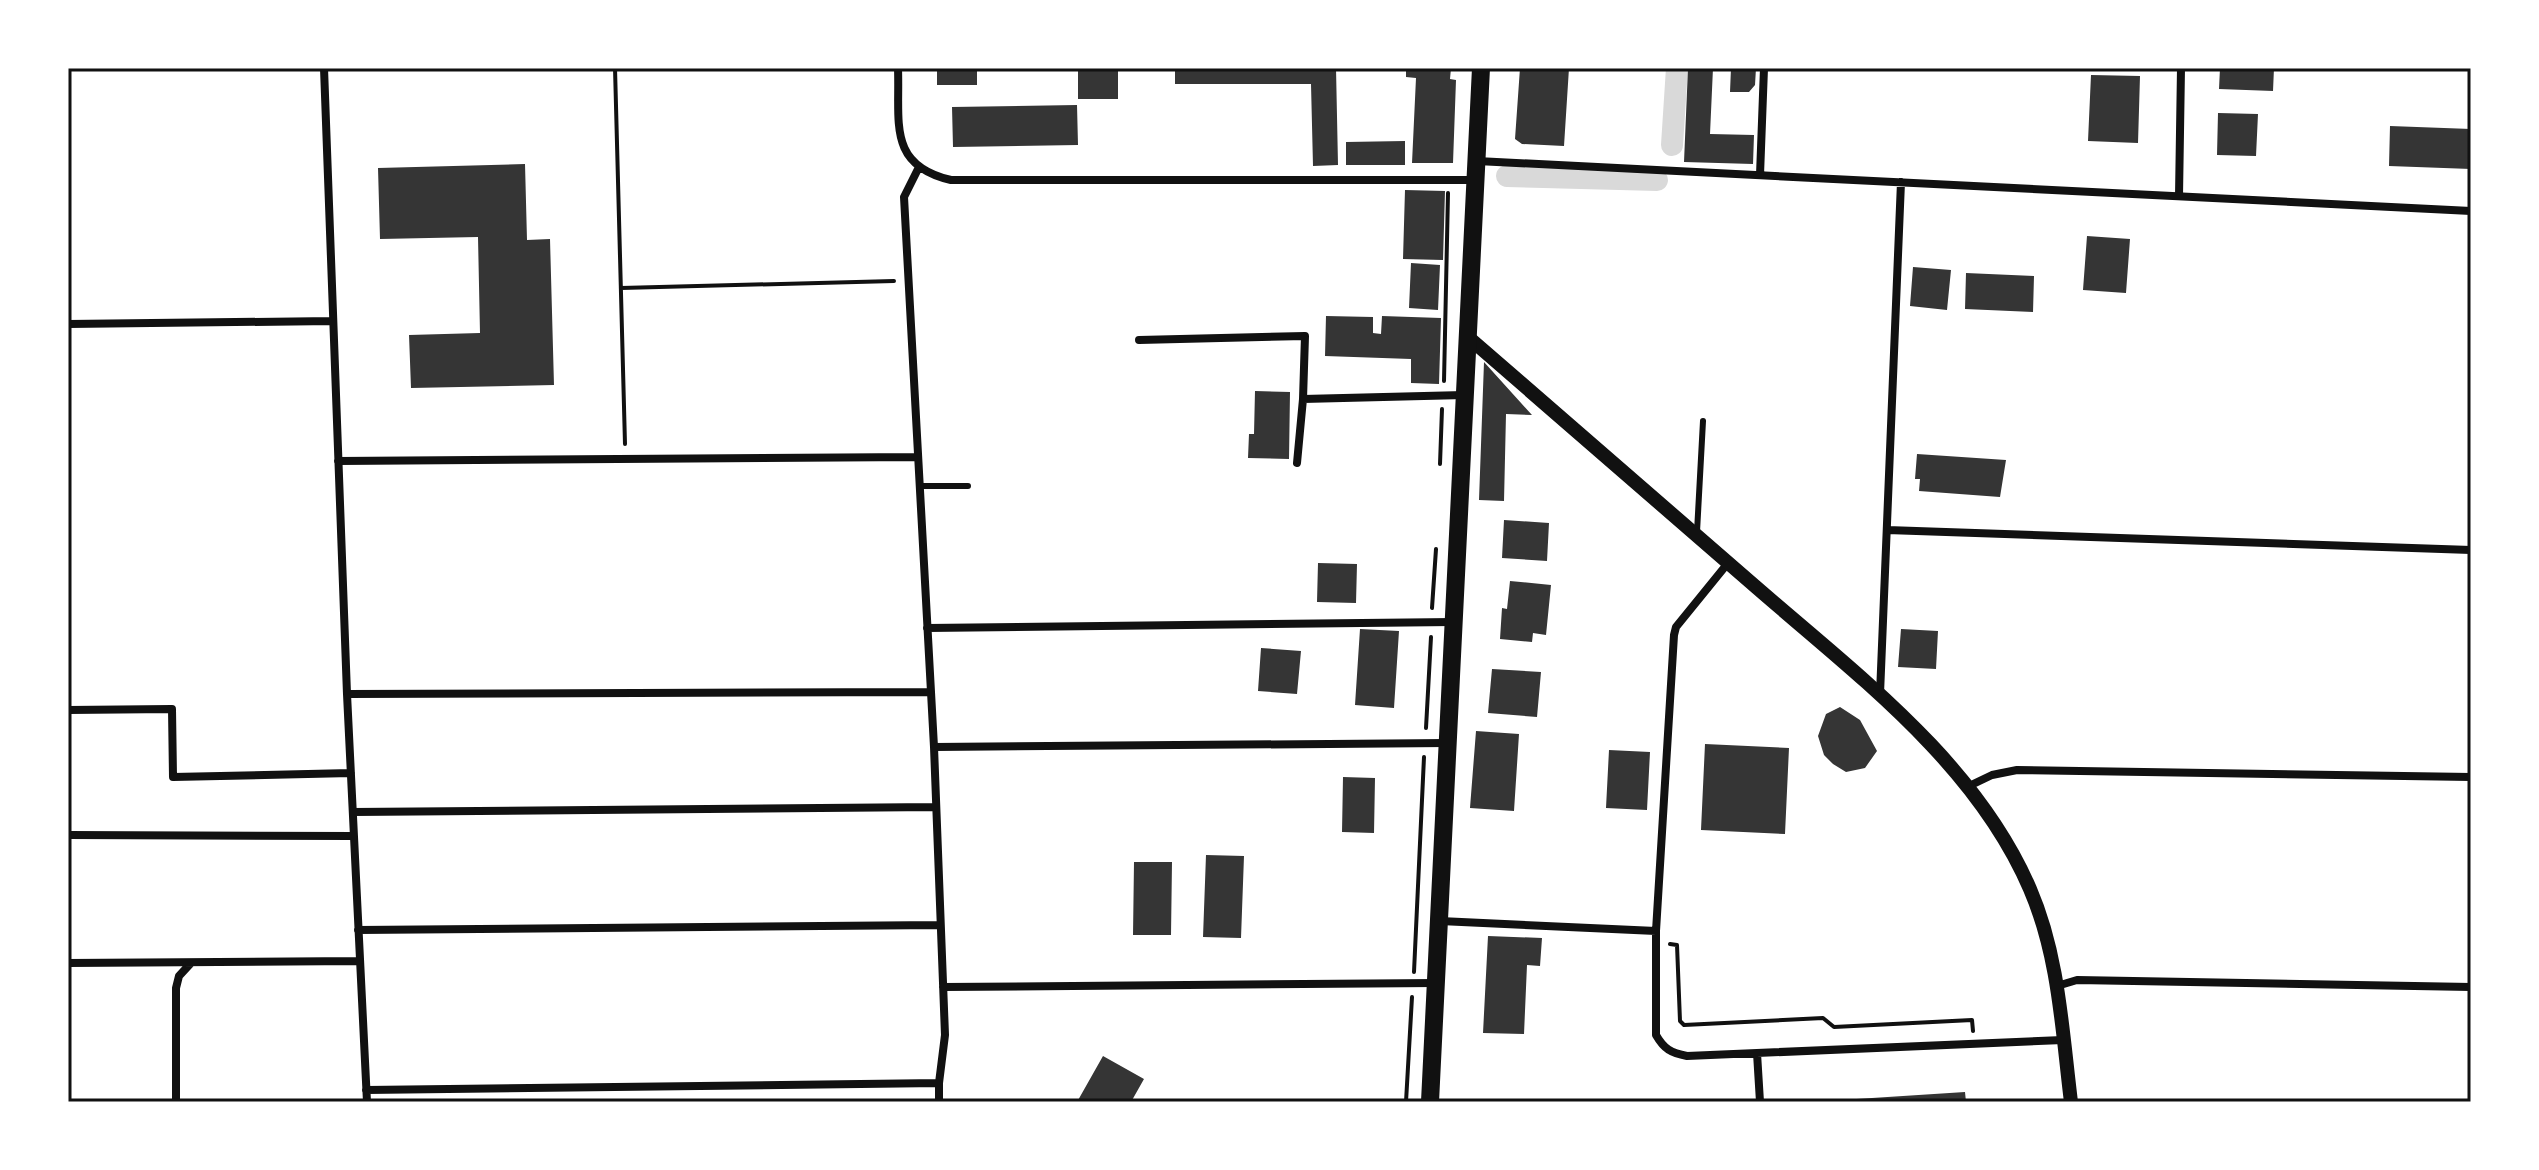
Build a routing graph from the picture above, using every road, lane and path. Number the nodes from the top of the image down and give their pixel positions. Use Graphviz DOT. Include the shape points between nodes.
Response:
graph roads {
  1 [pos="324,68"];
  2 [pos="615,68"];
  3 [pos="898,68"];
  4 [pos="1481,68"];
  5 [pos="1764,68"];
  6 [pos="2181,68"];
  7 [pos="919,167"];
  8 [pos="1476,171"];
  9 [pos="1760,175"];
  10 [pos="1448,181"];
  11 [pos="1901,182"];
  12 [pos="2179,196"];
  13 [pos="2471,211"];
  14 [pos="909,281"];
  15 [pos="621,288"];
  16 [pos="333,321"];
  17 [pos="68,324"];
  18 [pos="1468,337"];
  19 [pos="1139,340"];
  20 [pos="1464,395"];
  21 [pos="1443,396"];
  22 [pos="1303,399"];
  23 [pos="1703,421"];
  24 [pos="918,457"];
  25 [pos="624,459"];
  26 [pos="338,461"];
  27 [pos="1297,463"];
  28 [pos="1439,477"];
  29 [pos="920,486"];
  30 [pos="968,486"];
  31 [pos="1887,530"];
  32 [pos="1436,535"];
  33 [pos="1697,536"];
  34 [pos="2471,550"];
  35 [pos="1728,563"];
  36 [pos="1431,621"];
  37 [pos="1454,622"];
  38 [pos="927,628"];
  39 [pos="931,692"];
  40 [pos="347,694"];
  41 [pos="1880,695"];
  42 [pos="68,710"];
  43 [pos="1425,742"];
  44 [pos="1448,743"];
  45 [pos="934,747"];
  46 [pos="351,773"];
  47 [pos="2471,777"];
  48 [pos="1969,786"];
  49 [pos="936,807"];
  50 [pos="353,812"];
  51 [pos="68,835"];
  52 [pos="354,836"];
  53 [pos="1439,921"];
  54 [pos="1656,921"];
  55 [pos="940,925"];
  56 [pos="358,930"];
  57 [pos="1656,931"];
  58 [pos="360,961"];
  59 [pos="68,963"];
  60 [pos="191,963"];
  61 [pos="1413,982"];
  62 [pos="1436,983"];
  63 [pos="2057,986"];
  64 [pos="943,987"];
  65 [pos="2471,987"];
  66 [pos="2063,1040"];
  67 [pos="1974,1045"];
  68 [pos="1757,1053"];
  69 [pos="939,1083"];
  70 [pos="366,1090"];
  71 [pos="176,1102"];
  72 [pos="367,1102"];
  73 [pos="939,1102"];
  74 [pos="1406,1102"];
  75 [pos="1430,1102"];
  76 [pos="1760,1102"];
  77 [pos="2071,1102"];
  1 -- 16 [label="street"];
  2 -- 15 [label="path"];
  3 -- 7 [label="street" via="904,151"];
  4 -- 8 [label="main road"];
  5 -- 9 [label="street"];
  6 -- 12 [label="street"];
  7 -- 10 [label="street" via="951,180"];
  7 -- 14 [label="street" via="904,197"];
  8 -- 9 [label="street"];
  8 -- 10 [label="street"];
  8 -- 18 [label="main road"];
  9 -- 11 [label="street"];
  10 -- 21 [label="path"];
  11 -- 12 [label="street"];
  11 -- 31 [label="street"];
  12 -- 13 [label="street"];
  14 -- 15 [label="path"];
  14 -- 24 [label="street"];
  15 -- 25 [label="path"];
  16 -- 17 [label="street"];
  16 -- 26 [label="street"];
  18 -- 20 [label="main road"];
  18 -- 33 [label="street"];
  19 -- 22 [label="street" via="1305,336"];
  20 -- 21 [label="street"];
  20 -- 37 [label="main road"];
  21 -- 22 [label="street"];
  21 -- 28 [label="path"];
  22 -- 27 [label="street"];
  23 -- 33 [label="lane"];
  24 -- 25 [label="street"];
  24 -- 29 [label="street"];
  25 -- 26 [label="street"];
  26 -- 40 [label="street"];
  29 -- 30 [label="lane"];
  29 -- 38 [label="street"];
  31 -- 34 [label="street"];
  31 -- 41 [label="street"];
  32 -- 36 [label="path"];
  33 -- 35 [label="street"];
  35 -- 41 [label="street"];
  35 -- 54 [label="street" via="1674,635"];
  36 -- 37 [label="street"];
  36 -- 38 [label="street"];
  36 -- 43 [label="path"];
  37 -- 44 [label="main road"];
  38 -- 39 [label="street"];
  39 -- 40 [label="street"];
  39 -- 45 [label="street"];
  40 -- 46 [label="street"];
  41 -- 48 [label="street"];
  42 -- 46 [label="street" via="172,709 173,777"];
  43 -- 44 [label="street"];
  43 -- 45 [label="street"];
  43 -- 61 [label="path"];
  44 -- 53 [label="main road"];
  45 -- 49 [label="street"];
  46 -- 50 [label="street"];
  47 -- 48 [label="street" via="2017,770"];
  48 -- 63 [label="street" via="2029,887"];
  49 -- 50 [label="street"];
  49 -- 55 [label="street"];
  50 -- 52 [label="street"];
  51 -- 52 [label="street"];
  52 -- 56 [label="street"];
  53 -- 57 [label="street"];
  53 -- 62 [label="main road"];
  54 -- 57 [label="street"];
  54 -- 67 [label="path" via="1667,921 1666,944 1677,945 1684,1025 1823,1018 1834,1027 1972,1020"];
  55 -- 56 [label="street"];
  55 -- 64 [label="street"];
  56 -- 58 [label="street"];
  57 -- 68 [label="street" via="1656,1035 1667,1050 1687,1056"];
  58 -- 60 [label="street"];
  58 -- 70 [label="street"];
  59 -- 60 [label="street"];
  60 -- 71 [label="street" via="176,988"];
  61 -- 62 [label="street"];
  61 -- 64 [label="street"];
  61 -- 74 [label="path"];
  62 -- 75 [label="main road"];
  63 -- 65 [label="street" via="2077,980"];
  63 -- 66 [label="street"];
  64 -- 69 [label="street"];
  66 -- 67 [label="street"];
  66 -- 77 [label="street"];
  67 -- 68 [label="street"];
  68 -- 76 [label="street"];
  69 -- 70 [label="street"];
  69 -- 73 [label="street"];
  70 -- 72 [label="street"];
}
